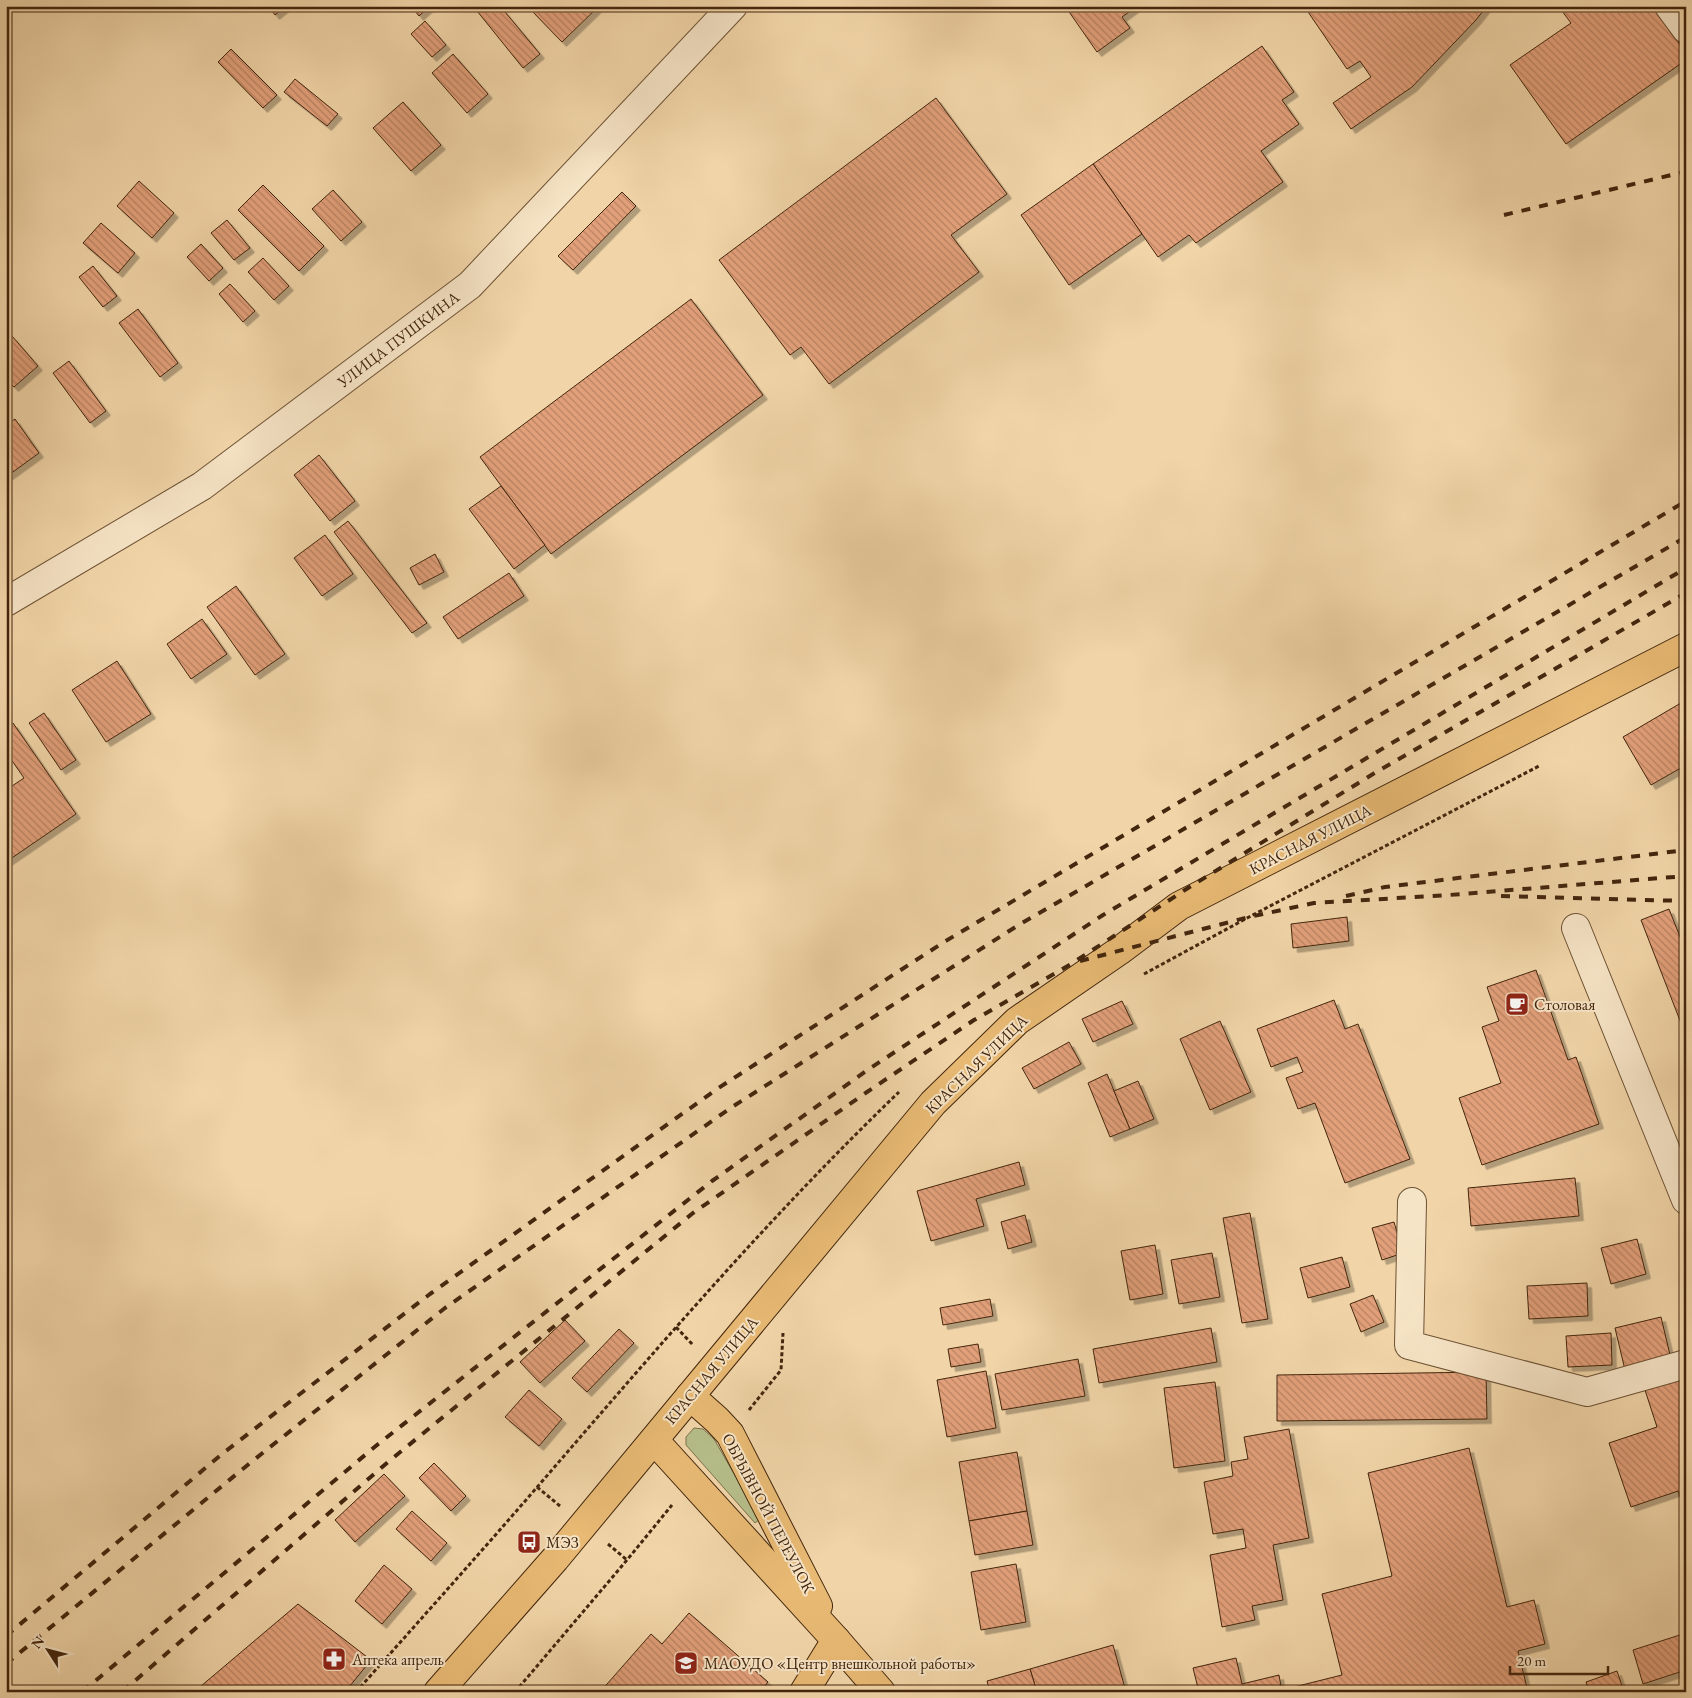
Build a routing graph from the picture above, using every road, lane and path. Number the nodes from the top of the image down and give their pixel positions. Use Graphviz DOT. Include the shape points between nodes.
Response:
graph roads {
  1 [pos="733,6"];
  2 [pos="1669,6"];
  3 [pos="1686,29"];
  4 [pos="6,602"];
  5 [pos="1686,648"];
  6 [pos="1539,766"];
  7 [pos="1576,928"];
  8 [pos="1140,975"];
  9 [pos="1686,1200"];
  10 [pos="1412,1202"];
  11 [pos="676,1327"];
  12 [pos="783,1330"];
  13 [pos="697,1350"];
  14 [pos="1686,1364"];
  15 [pos="690,1396"];
  16 [pos="730,1434"];
  17 [pos="654,1440"];
  18 [pos="692,1481"];
  19 [pos="836,1640"];
  20 [pos="438,1692"];
  21 [pos="515,1692"];
  22 [pos="804,1692"];
  23 [pos="881,1692"];
  1 -- 4 [label="street, УЛИЦА ПУШКИНА" via="470,285 202,486"];
  2 -- 3 [label="street"];
  5 -- 15 [label="main road, КРАСНАЯ УЛИЦА" via="1179,906 1017,1021 933,1103"];
  6 -- 8 [label="path"];
  7 -- 9 [label="street"];
  10 -- 14 [label="street" via="1409,1345 1587,1392"];
  11 -- 13 [label="path"];
  12 -- 16 [label="path" via="781,1370"];
  15 -- 16 [label="main road, ОБРЫВНОЙ ПЕРЕУЛОК"];
  15 -- 17 [label="main road, КРАСНАЯ УЛИЦА"];
  16 -- 19 [label="main road, ОБРЫВНОЙ ПЕРЕУЛОК"];
  17 -- 18 [label="main road, ОБРЫВНОЙ ПЕРЕУЛОК"];
  17 -- 20 [label="main road, КРАСНАЯ УЛИЦА"];
  18 -- 19 [label="main road, ОБРЫВНОЙ ПЕРЕУЛОК"];
  18 -- 21 [label="path"];
  19 -- 22 [label="main road"];
  19 -- 23 [label="main road, ОБРЫВНОЙ ПЕРЕУЛОК"];
}
